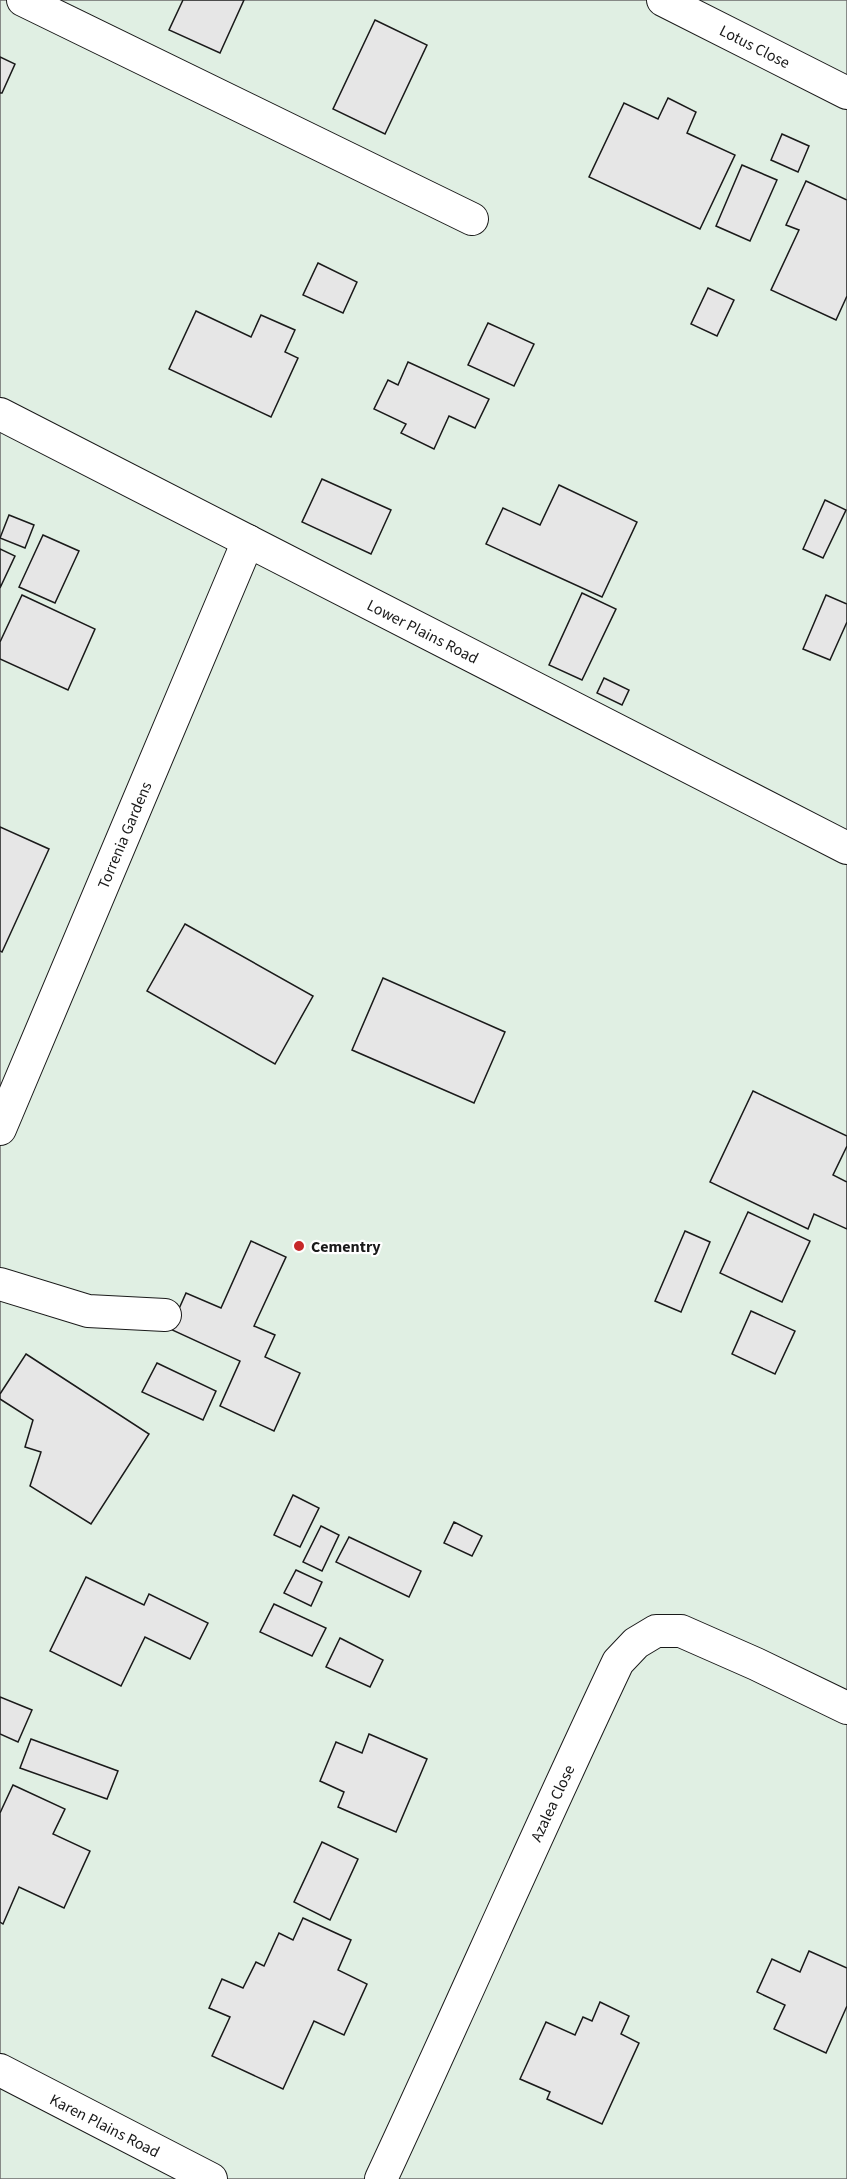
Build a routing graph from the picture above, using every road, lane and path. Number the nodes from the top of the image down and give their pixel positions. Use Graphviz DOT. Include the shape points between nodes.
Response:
graph roads {
  1 [pos="23,0"];
  2 [pos="663,0"];
  3 [pos="847,93"];
  4 [pos="472,219"];
  5 [pos="0,414"];
  6 [pos="248,542"];
  7 [pos="847,848"];
  8 [pos="0,1129"];
  9 [pos="0,1284"];
  10 [pos="165,1315"];
  11 [pos="847,1708"];
  12 [pos="0,2070"];
  13 [pos="211,2179"];
  14 [pos="381,2179"];
  1 -- 4 [label="street"];
  2 -- 3 [label="street, Lotus Close"];
  5 -- 6 [label="street, Lower Plains Road"];
  6 -- 7 [label="street, Lower Plains Road"];
  6 -- 8 [label="street, Torrenia Gardens"];
  9 -- 10 [label="street" via="88,1311"];
  11 -- 14 [label="street, Azalea Close" via="681,1631 656,1631 636,1643 618,1662 578,1746"];
  12 -- 13 [label="street, Karen Plains Road"];
}
